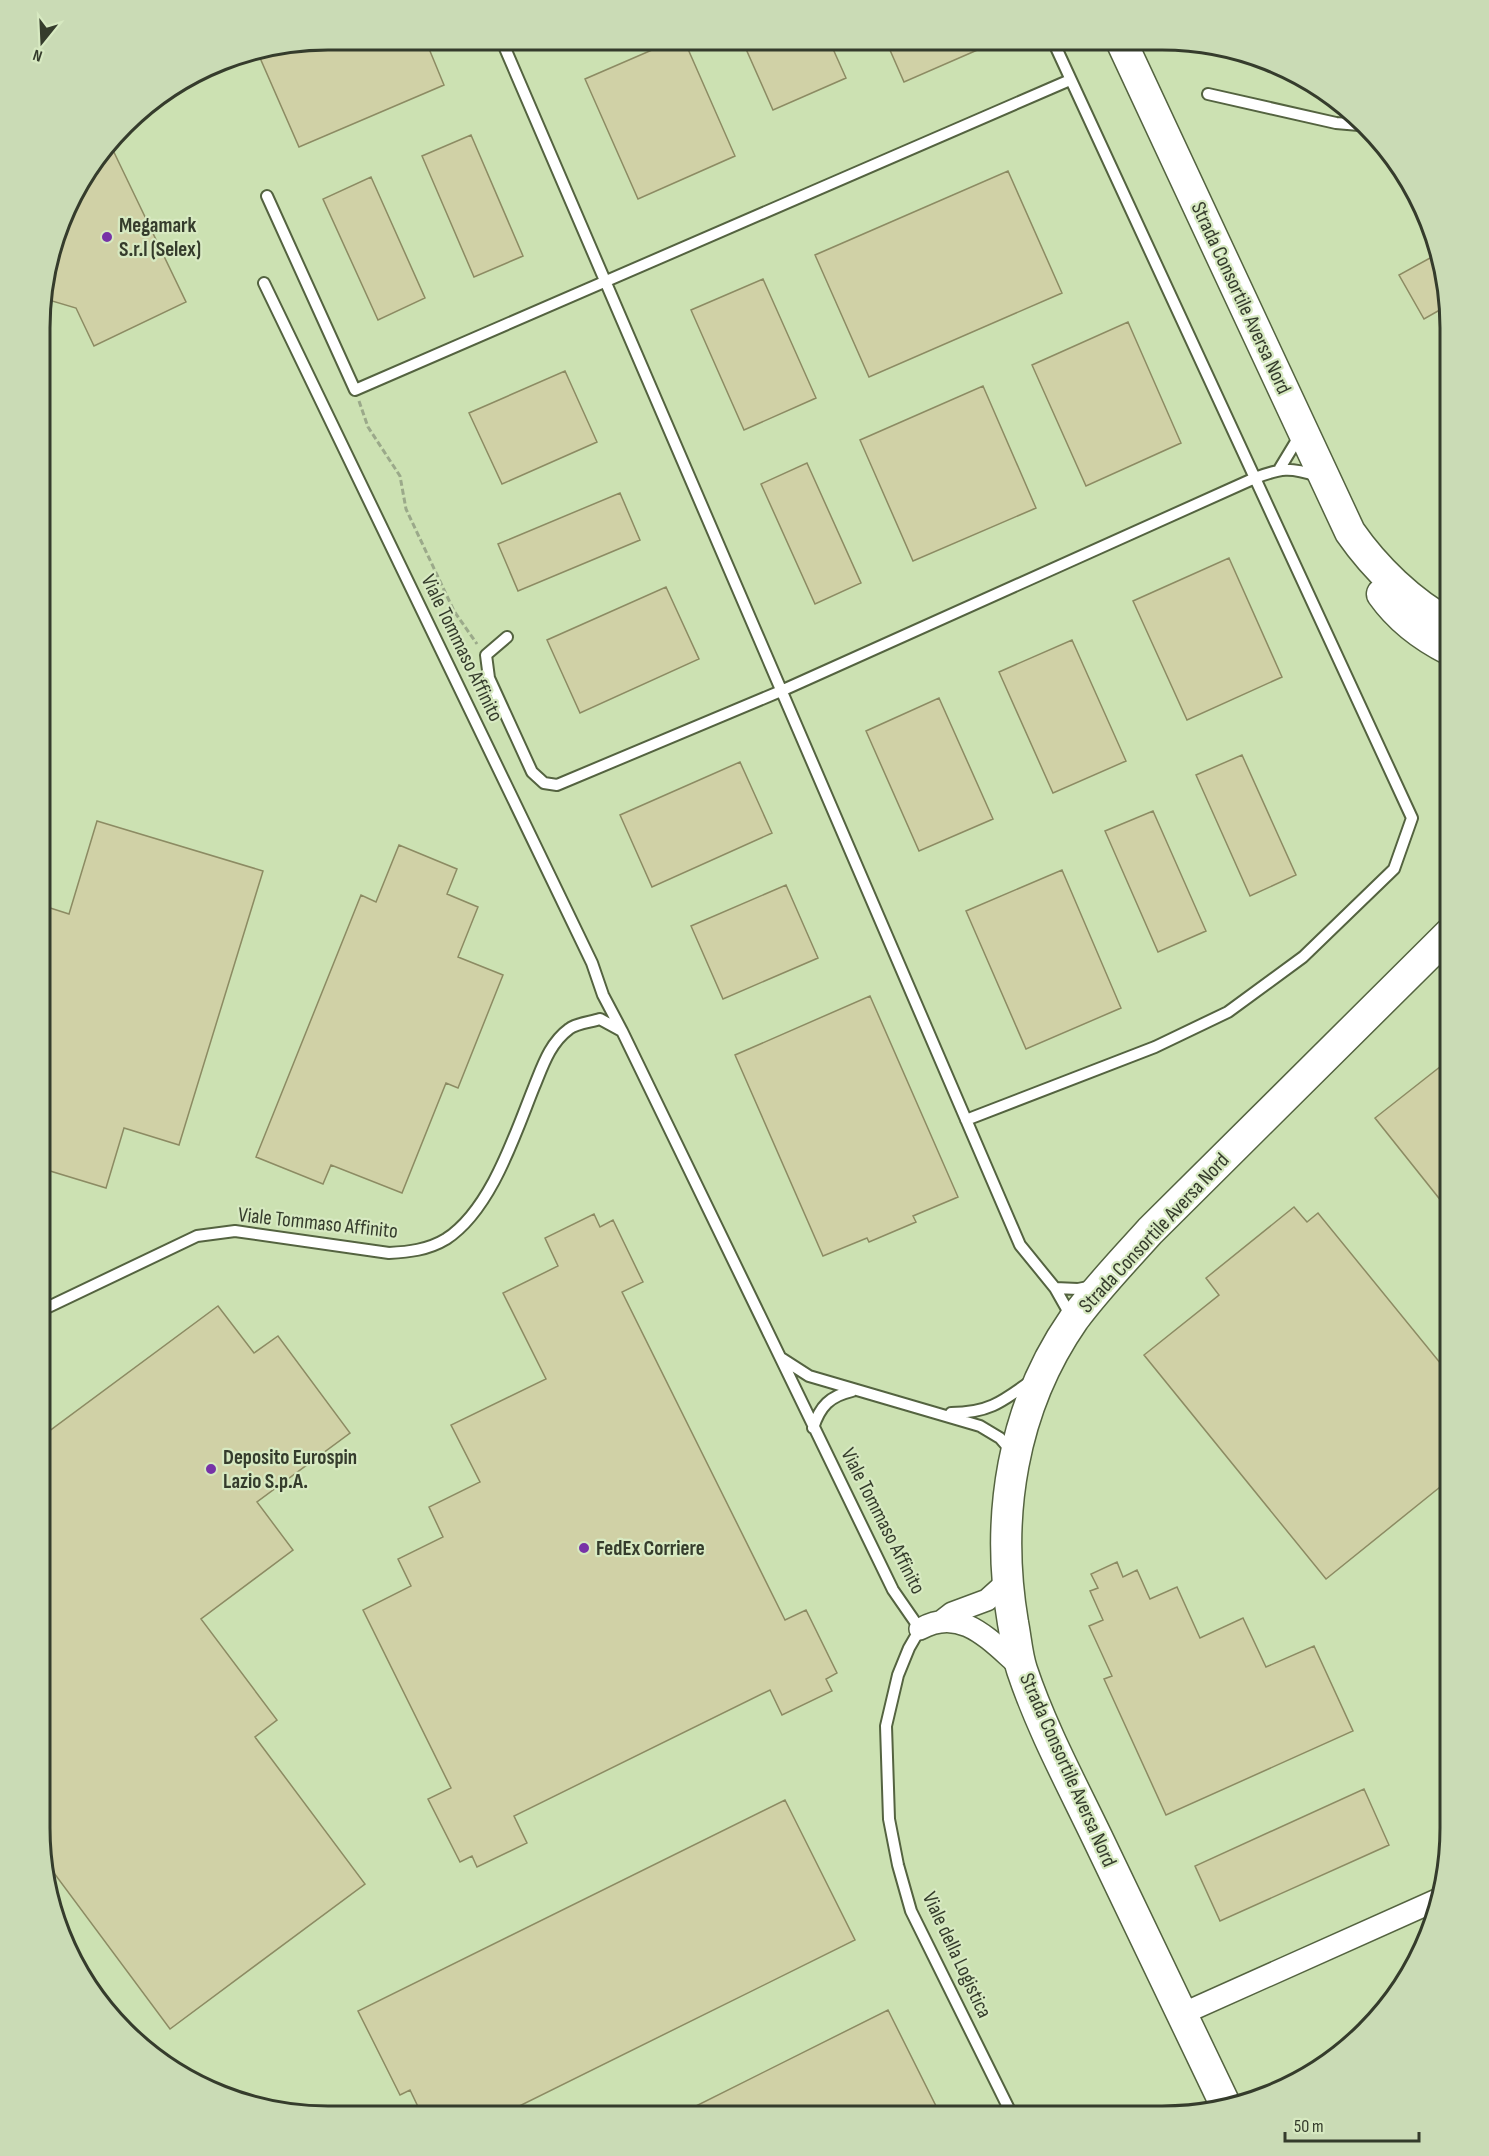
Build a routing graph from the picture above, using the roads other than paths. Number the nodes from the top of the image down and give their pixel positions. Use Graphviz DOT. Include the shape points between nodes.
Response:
graph roads {
  1 [pos="506,50"];
  2 [pos="1057,50"];
  3 [pos="1125,50"];
  4 [pos="1070,80"];
  5 [pos="1208,94"];
  6 [pos="1351,124"];
  7 [pos="267,196"];
  8 [pos="264,283"];
  9 [pos="606,283"];
  10 [pos="1302,430"];
  11 [pos="1280,468"];
  12 [pos="1255,478"];
  13 [pos="1325,479"];
  14 [pos="1365,553"];
  15 [pos="1440,617"];
  16 [pos="507,638"];
  17 [pos="1440,645"];
  18 [pos="781,691"];
  19 [pos="1440,943"];
  20 [pos="622,1031"];
  21 [pos="966,1120"];
  22 [pos="1102,1283"];
  23 [pos="1055,1288"];
  24 [pos="50,1306"];
  25 [pos="1073,1320"];
  26 [pos="778,1356"];
  27 [pos="1044,1371"];
  28 [pos="855,1391"];
  29 [pos="942,1413"];
  30 [pos="813,1428"];
  31 [pos="1014,1454"];
  32 [pos="1007,1582"];
  33 [pos="943,1620"];
  34 [pos="920,1629"];
  35 [pos="1022,1668"];
  36 [pos="1429,1903"];
  37 [pos="1182,2014"];
  38 [pos="1223,2099"];
  39 [pos="1008,2106"];
  1 -- 9 [label="lane"];
  2 -- 4 [label="lane"];
  3 -- 10 [label="street, Strada Consortile Aversa Nord"];
  4 -- 9 [label="lane"];
  4 -- 12 [label="lane"];
  5 -- 6 [label="lane"];
  7 -- 9 [label="lane" via="355,390"];
  8 -- 20 [label="lane, Viale Tommaso Affinito"];
  9 -- 18 [label="lane"];
  10 -- 11 [label="lane"];
  10 -- 13 [label="street, Strada Consortile Aversa Nord"];
  11 -- 12 [label="lane"];
  11 -- 13 [label="lane"];
  12 -- 18 [label="lane"];
  12 -- 21 [label="lane" via="1412,818 1394,869 1303,957 1228,1012 1155,1047"];
  13 -- 14 [label="street, Strada Consortile Aversa Nord" via="1350,532"];
  14 -- 15 [label="street, Strada Consortile Aversa Nord" via="1410,596"];
  14 -- 17 [label="street, Strada Consortile Aversa Nord" via="1369,575 1391,607"];
  16 -- 18 [label="lane" via="486,655 489,678 532,772 544,783 557,785"];
  18 -- 21 [label="lane"];
  19 -- 22 [label="street, Strada Consortile Aversa Nord"];
  20 -- 24 [label="lane, Viale Tommaso Affinito" via="600,1020 571,1027 550,1048 507,1154 483,1198 466,1222 445,1239 414,1252 389,1253 235,1231 197,1236"];
  20 -- 26 [label="lane, Viale Tommaso Affinito"];
  21 -- 23 [label="lane" via="1020,1245"];
  22 -- 23 [label="lane" via="1078,1289"];
  22 -- 25 [label="street, Strada Consortile Aversa Nord"];
  23 -- 25 [label="lane"];
  25 -- 27 [label="street, Strada Consortile Aversa Nord"];
  26 -- 28 [label="lane, Viale Tommaso Affinito" via="802,1373"];
  26 -- 30 [label="lane, Viale Tommaso Affinito"];
  27 -- 29 [label="lane, Viale Tommaso Affinito" via="992,1408 975,1413"];
  27 -- 31 [label="street, Strada Consortile Aversa Nord"];
  28 -- 29 [label="lane, Viale Tommaso Affinito"];
  28 -- 30 [label="lane" via="835,1395 827,1402"];
  29 -- 31 [label="lane, Viale Tommaso Affinito" via="980,1426 1000,1438"];
  30 -- 34 [label="lane, Viale Tommaso Affinito" via="892,1590"];
  31 -- 32 [label="street, Strada Consortile Aversa Nord" via="1005,1534"];
  32 -- 33 [label="street" via="987,1600"];
  32 -- 35 [label="street, Strada Consortile Aversa Nord"];
  33 -- 34 [label="street"];
  33 -- 35 [label="street" via="967,1626"];
  34 -- 39 [label="lane, Viale della Logistica" via="898,1675 886,1726 889,1819 911,1911"];
  35 -- 37 [label="street, Strada Consortile Aversa Nord" via="1075,1790"];
  36 -- 37 [label="street"];
  37 -- 38 [label="street, Strada Consortile Aversa Nord"];
}
